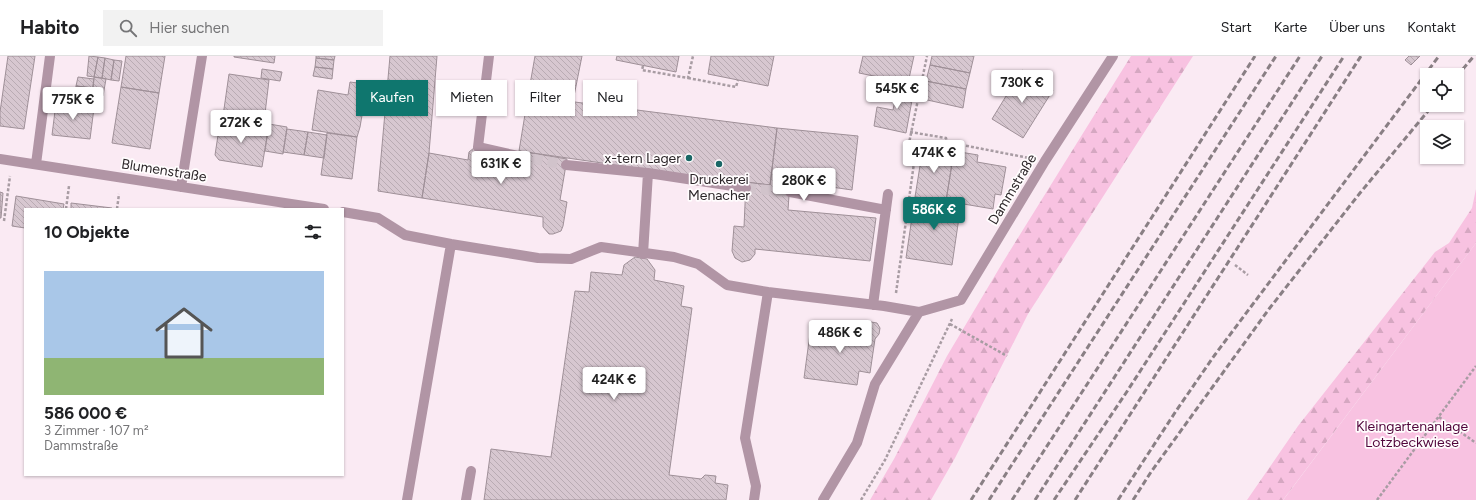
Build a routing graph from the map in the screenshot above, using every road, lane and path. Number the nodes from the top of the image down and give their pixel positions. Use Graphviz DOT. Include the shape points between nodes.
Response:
graph roads {
  1 [pos="50,56"];
  2 [pos="202,56"];
  3 [pos="489,56"];
  4 [pos="693,56"];
  5 [pos="927,56"];
  6 [pos="1113,56"];
  7 [pos="643,66"];
  8 [pos="688,78"];
  9 [pos="738,80"];
  10 [pos="910,132"];
  11 [pos="518,156"];
  12 [pos="0,159"];
  13 [pos="12,161"];
  14 [pos="1045,161"];
  15 [pos="36,164"];
  16 [pos="566,164"];
  17 [pos="72,170"];
  18 [pos="648,173"];
  19 [pos="181,186"];
  20 [pos="746,188"];
  21 [pos="790,192"];
  22 [pos="888,194"];
  23 [pos="66,208"];
  24 [pos="318,208"];
  25 [pos="886,210"];
  26 [pos="344,212"];
  27 [pos="4,221"];
  28 [pos="451,244"];
  29 [pos="643,254"];
  30 [pos="1235,264"];
  31 [pos="1248,275"];
  32 [pos="768,292"];
  33 [pos="961,300"];
  34 [pos="873,305"];
  35 [pos="894,307"];
  36 [pos="919,312"];
  37 [pos="950,324"];
  38 [pos="1007,356"];
  39 [pos="1476,366"];
  40 [pos="1439,417"];
  41 [pos="1476,443"];
  42 [pos="471,471"];
  43 [pos="407,500"];
  44 [pos="466,500"];
  45 [pos="754,500"];
  46 [pos="823,500"];
  47 [pos="861,500"];
  48 [pos="1377,500"];
  1 -- 15 [label="street"];
  2 -- 19 [label="street"];
  3 -- 11 [label="street" via="478,147"];
  4 -- 8 [label="path"];
  5 -- 10 [label="path"];
  6 -- 14 [label="street, Dammstraße"];
  7 -- 8 [label="path" via="642,70"];
  8 -- 9 [label="path" via="736,87"];
  10 -- 14 [label="path" via="946,138 947,142"];
  10 -- 35 [label="path" via="908,148 914,163"];
  12 -- 13 [label="street, Blumenstraße"];
  13 -- 15 [label="street, Blumenstraße"];
  13 -- 27 [label="path"];
  14 -- 33 [label="street, Dammstraße"];
  15 -- 17 [label="street, Blumenstraße"];
  16 -- 18 [label="street"];
  17 -- 19 [label="street, Blumenstraße"];
  17 -- 23 [label="path"];
  18 -- 20 [label="street"];
  18 -- 29 [label="street"];
  19 -- 24 [label="street, Blumenstraße"];
  21 -- 25 [label="street"];
  22 -- 25 [label="street"];
  25 -- 34 [label="street"];
  26 -- 28 [label="street" via="378,218 406,236"];
  28 -- 29 [label="street" via="538,258 571,259 602,247"];
  28 -- 43 [label="street"];
  29 -- 32 [label="street" via="674,257 698,264 727,285"];
  30 -- 31 [label="path"];
  32 -- 34 [label="street"];
  32 -- 45 [label="street" via="745,438 756,486"];
  33 -- 36 [label="street"];
  33 -- 37 [label="path"];
  34 -- 35 [label="street"];
  35 -- 36 [label="street"];
  36 -- 46 [label="street" via="876,384 857,443"];
  37 -- 38 [label="path"];
  37 -- 47 [label="path" via="885,460"];
  39 -- 40 [label="path"];
  40 -- 41 [label="path"];
  40 -- 48 [label="path"];
  42 -- 44 [label="street"];
}
